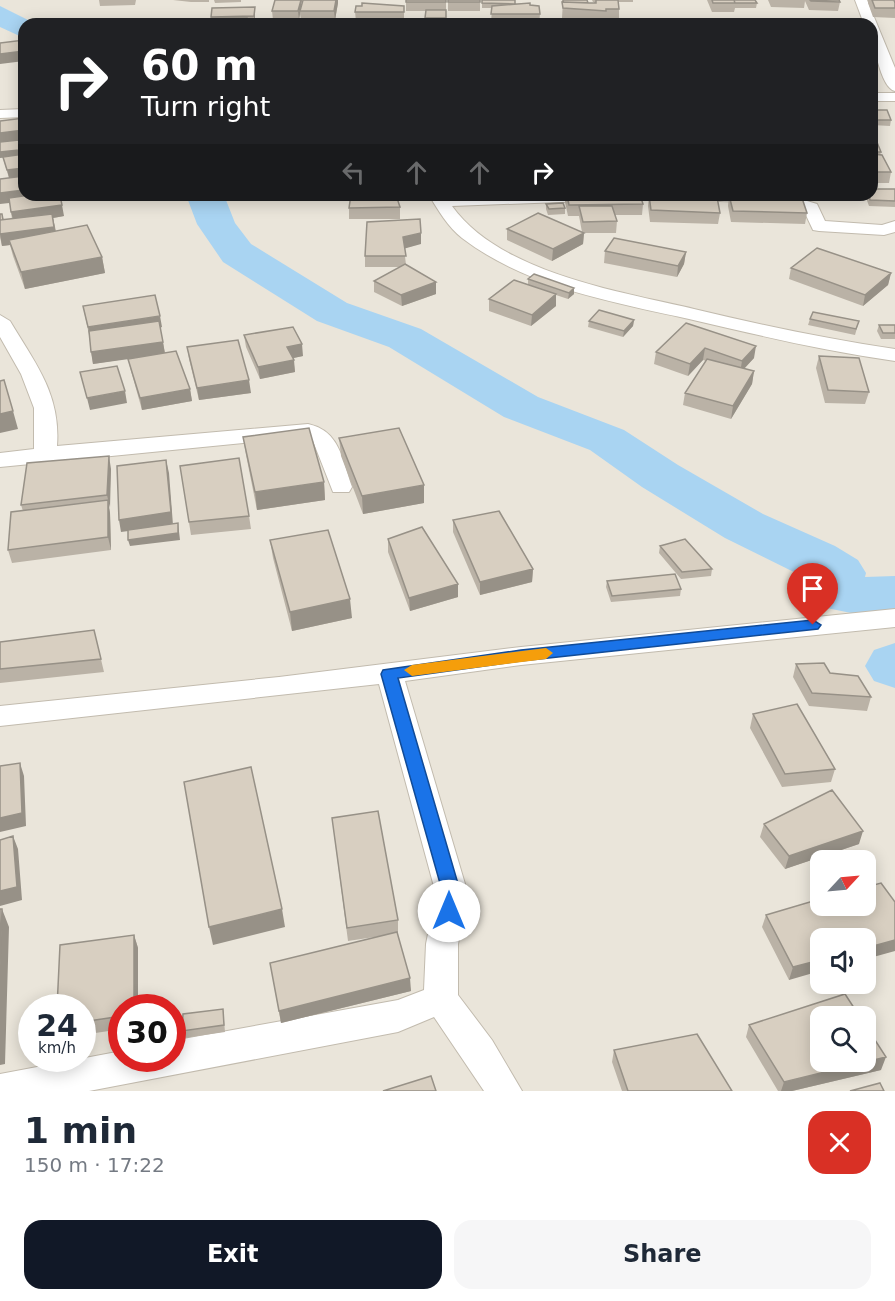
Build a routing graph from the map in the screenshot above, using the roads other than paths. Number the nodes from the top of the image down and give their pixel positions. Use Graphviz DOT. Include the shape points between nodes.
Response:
graph roads {
  1 [pos="861,0"];
  2 [pos="869,18"];
  3 [pos="878,42"];
  4 [pos="895,87"];
  5 [pos="895,97"];
  6 [pos="878,98"];
  7 [pos="18,113"];
  8 [pos="0,114"];
  9 [pos="441,201"];
  10 [pos="797,201"];
  11 [pos="895,226"];
  12 [pos="0,321"];
  13 [pos="895,355"];
  14 [pos="45,454"];
  15 [pos="0,460"];
  16 [pos="341,487"];
  17 [pos="895,618"];
  18 [pos="389,674"];
  19 [pos="0,717"];
  20 [pos="441,999"];
  21 [pos="186,1055"];
  22 [pos="108,1070"];
  23 [pos="0,1091"];
  24 [pos="504,1091"];
  1 -- 2 [label="street"];
  3 -- 4 [label="street"];
  5 -- 6 [label="street"];
  7 -- 8 [label="street"];
  9 -- 13 [label="street" via="469,234 527,267 598,293 749,328"];
  10 -- 11 [label="street" via="811,208 819,226 884,230"];
  12 -- 14 [label="street" via="28,368 46,409"];
  14 -- 15 [label="street"];
  14 -- 16 [label="street" via="308,430 324,441"];
  17 -- 18 [label="street" via="521,656"];
  18 -- 19 [label="street"];
  18 -- 20 [label="street" via="452,894 442,944"];
  20 -- 21 [label="street" via="398,1016"];
  20 -- 24 [label="street"];
  22 -- 23 [label="street"];
}
